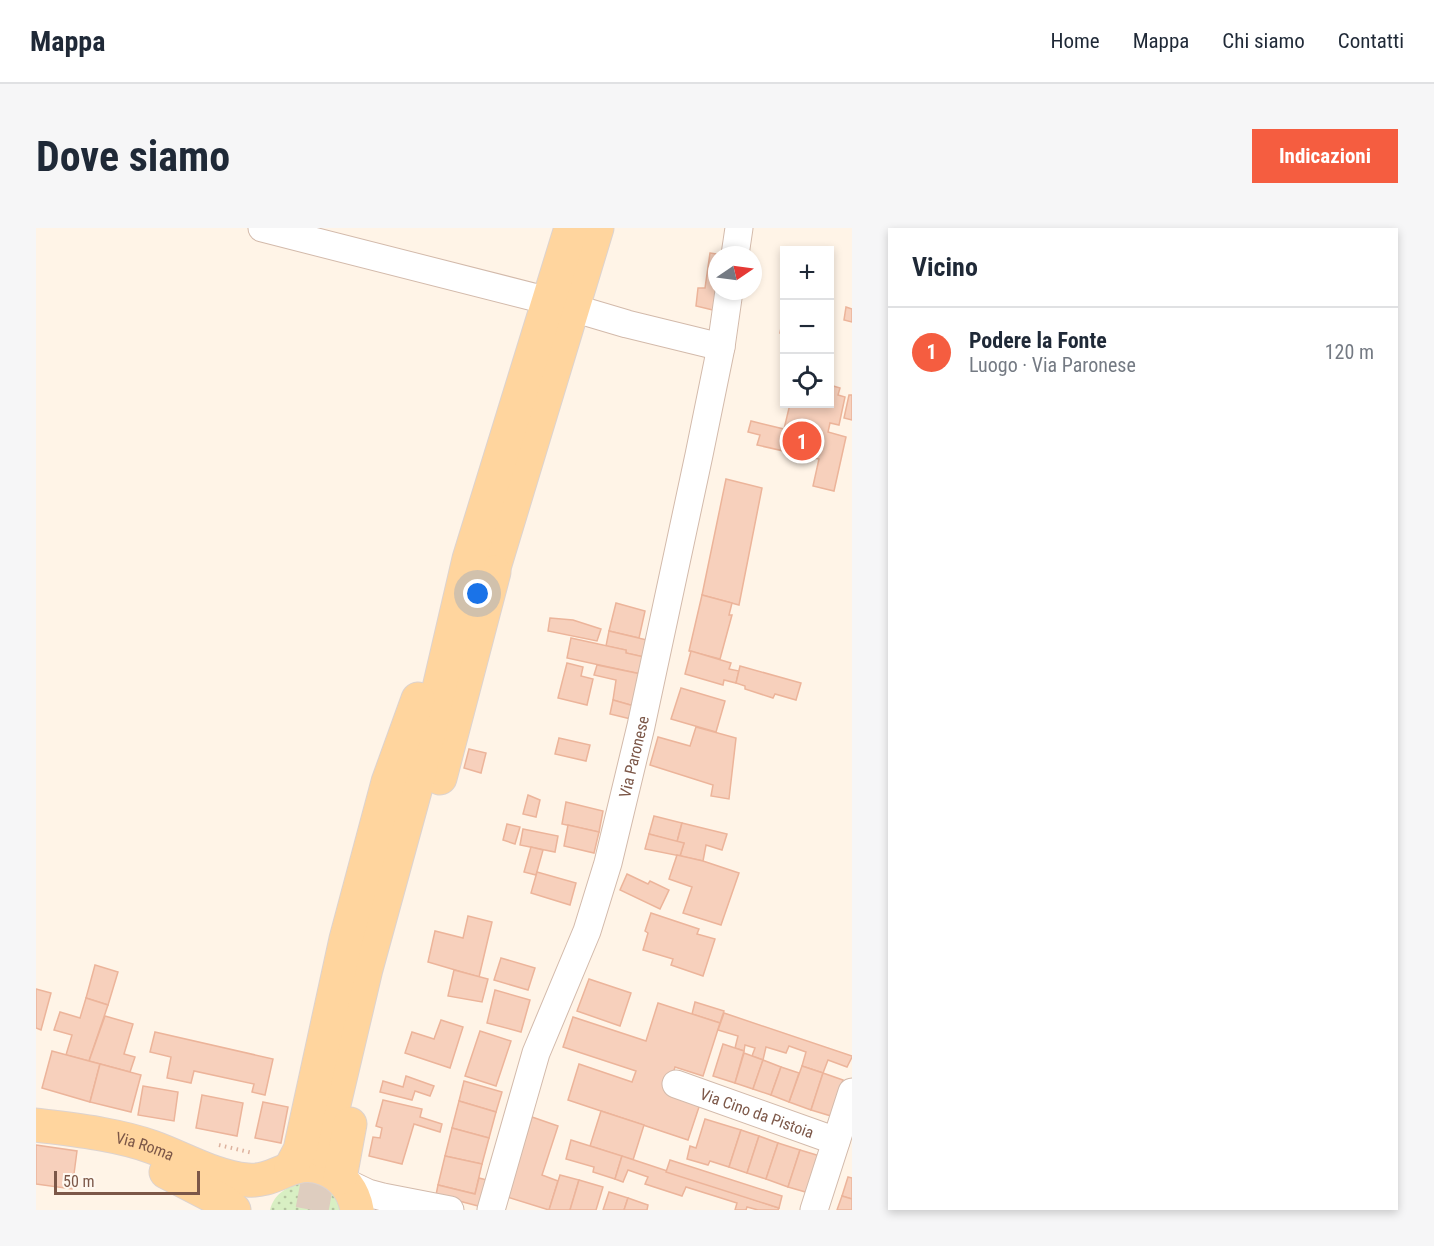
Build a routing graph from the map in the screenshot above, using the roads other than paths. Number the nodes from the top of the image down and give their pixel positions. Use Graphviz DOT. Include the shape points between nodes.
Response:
graph roads {
  1 [pos="262,228"];
  2 [pos="571,228"];
  3 [pos="597,228"];
  4 [pos="739,228"];
  5 [pos="736,246"];
  6 [pos="728,300"];
  7 [pos="561,304"];
  8 [pos="721,347"];
  9 [pos="481,565"];
  10 [pos="676,1084"];
  11 [pos="852,1092"];
  12 [pos="36,1125"];
  13 [pos="84,1132"];
  14 [pos="836,1141"];
  15 [pos="282,1171"];
  16 [pos="341,1180"];
  17 [pos="411,1201"];
  18 [pos="234,1210"];
  19 [pos="254,1210"];
  20 [pos="374,1210"];
  21 [pos="450,1210"];
  22 [pos="491,1210"];
  23 [pos="814,1210"];
  1 -- 7 [label="street"];
  2 -- 7 [label="main road"];
  3 -- 7 [label="main road"];
  4 -- 5 [label="street"];
  6 -- 8 [label="street, Via Paronese"];
  7 -- 8 [label="street"];
  7 -- 9 [label="main road"];
  8 -- 22 [label="street, Via Paronese" via="608,863 587,931 536,1053"];
  9 -- 15 [label="main road" via="388,782 346,939 300,1150"];
  9 -- 16 [label="main road" via="342,1158"];
  9 -- 16 [label="main road" via="366,969"];
  10 -- 14 [label="street, Via Cino da Pistoia"];
  11 -- 14 [label="street"];
  12 -- 13 [label="main road, Via Roma"];
  13 -- 15 [label="main road, Via Roma" via="151,1146 245,1180 262,1180"];
  13 -- 18 [label="main road, Via Roma"];
  14 -- 23 [label="street"];
  15 -- 16 [label="main road, Via Roma" via="317,1166"];
  15 -- 19 [label="main road" via="260,1192"];
  16 -- 17 [label="street, Via Roma" via="368,1193"];
  17 -- 20 [label="street, Via Roma" via="394,1202"];
  17 -- 21 [label="street, Via Roma"];
}
